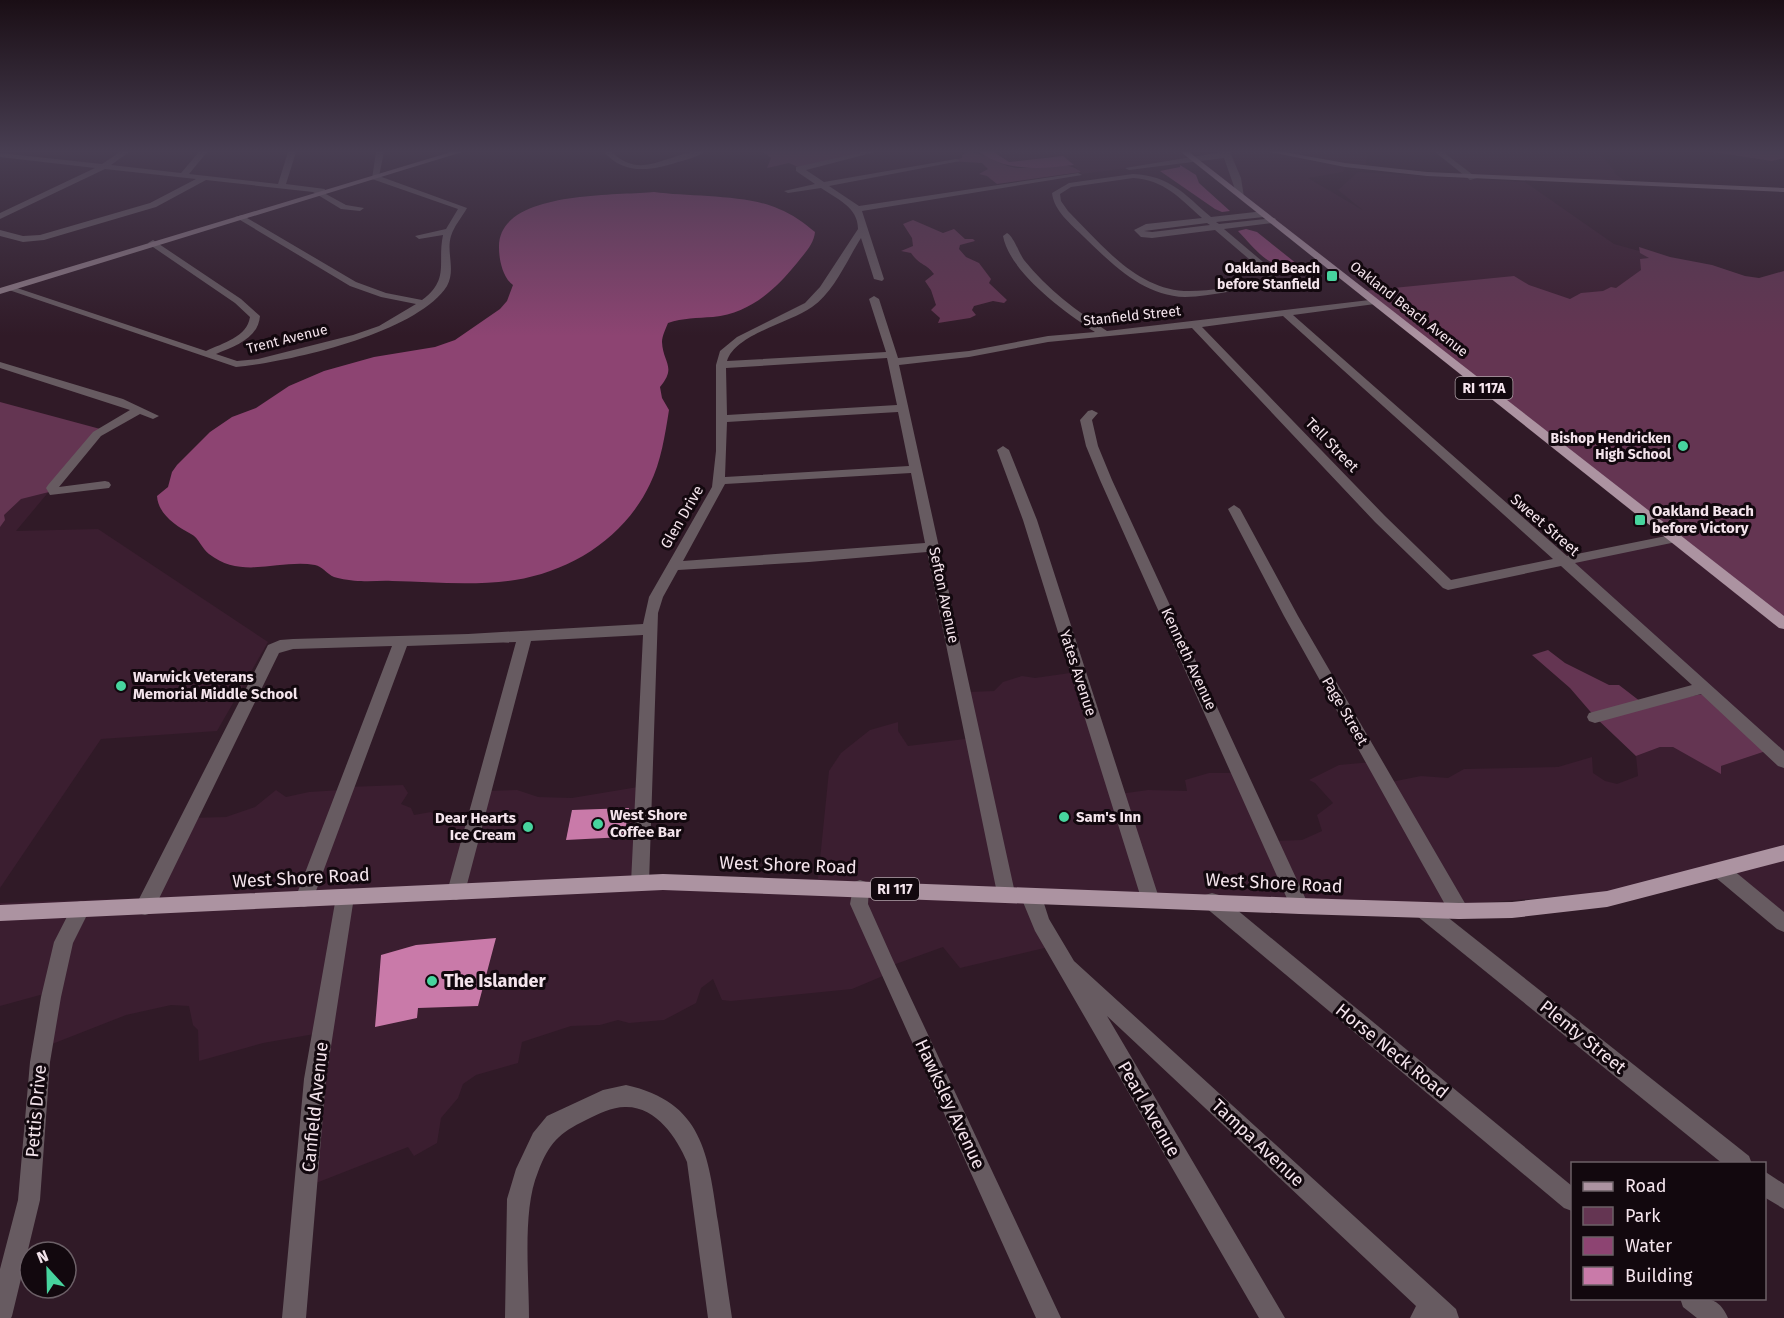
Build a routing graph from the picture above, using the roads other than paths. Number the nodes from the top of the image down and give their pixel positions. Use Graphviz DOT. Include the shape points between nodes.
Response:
graph roads {
  1 [pos="124,214"];
  2 [pos="250,214"];
  3 [pos="459,214"];
  4 [pos="860,214"];
  5 [pos="1065,214"];
  6 [pos="1202,214"];
  7 [pos="1264,214"];
  8 [pos="239,217"];
  9 [pos="1268,217"];
  10 [pos="1182,222"];
  11 [pos="1213,223"];
  12 [pos="862,229"];
  13 [pos="1192,230"];
  14 [pos="447,232"];
  15 [pos="0,233"];
  16 [pos="419,236"];
  17 [pos="1007,236"];
  18 [pos="153,243"];
  19 [pos="879,279"];
  20 [pos="22,284"];
  21 [pos="4,286"];
  22 [pos="874,299"];
  23 [pos="1375,301"];
  24 [pos="424,303"];
  25 [pos="1285,313"];
  26 [pos="1194,325"];
  27 [pos="1105,334"];
  28 [pos="205,355"];
  29 [pos="892,359"];
  30 [pos="0,365"];
  31 [pos="721,365"];
  32 [pos="903,408"];
  33 [pos="139,410"];
  34 [pos="1092,412"];
  35 [pos="153,416"];
  36 [pos="721,419"];
  37 [pos="1002,450"];
  38 [pos="917,469"];
  39 [pos="718,481"];
  40 [pos="105,485"];
  41 [pos="1234,509"];
  42 [pos="1676,538"];
  43 [pos="933,547"];
  44 [pos="1562,561"];
  45 [pos="674,566"];
  46 [pos="1784,624"];
  47 [pos="650,629"];
  48 [pos="525,636"];
  49 [pos="401,641"];
  50 [pos="1704,688"];
  51 [pos="1595,717"];
  52 [pos="1784,762"];
  53 [pos="1784,853"];
  54 [pos="1721,871"];
  55 [pos="640,883"];
  56 [pos="861,888"];
  57 [pos="456,892"];
  58 [pos="1006,893"];
  59 [pos="345,897"];
  60 [pos="1033,897"];
  61 [pos="1150,898"];
  62 [pos="304,899"];
  63 [pos="1212,901"];
  64 [pos="1300,906"];
  65 [pos="145,907"];
  66 [pos="81,909"];
  67 [pos="1424,909"];
  68 [pos="1460,911"];
  69 [pos="0,913"];
  70 [pos="1784,923"];
  71 [pos="1069,968"];
  72 [pos="1739,1162"];
  73 [pos="1766,1184"];
  74 [pos="1784,1198"];
  75 [pos="1571,1199"];
  76 [pos="1693,1300"];
  77 [pos="1434,1314"];
  78 [pos="0,1316"];
  79 [pos="294,1318"];
  80 [pos="517,1318"];
  81 [pos="720,1318"];
  82 [pos="1049,1318"];
  83 [pos="1273,1318"];
  84 [pos="1716,1318"];
  1 -- 15 [label="street" via="41,238 23,239"];
  2 -- 8 [label="main road"];
  3 -- 14 [label="street, Trent Avenue"];
  4 -- 12 [label="street"];
  5 -- 11 [label="street" via="1121,268 1165,290 1189,294 1260,285 1270,280 1272,275 1266,269"];
  6 -- 11 [label="street"];
  7 -- 9 [label="main road, Oakland Beach Avenue / RI 117A"];
  8 -- 18 [label="main road"];
  8 -- 24 [label="street" via="353,284"];
  9 -- 11 [label="street"];
  9 -- 23 [label="main road, Oakland Beach Avenue / RI 117A"];
  10 -- 11 [label="street"];
  10 -- 13 [label="street"];
  10 -- 13 [label="street" via="1139,228 1138,232 1152,235"];
  11 -- 13 [label="street"];
  12 -- 19 [label="street"];
  12 -- 31 [label="street" via="816,297 804,308 731,344"];
  14 -- 16 [label="street"];
  14 -- 24 [label="street, Trent Avenue" via="445,279"];
  17 -- 27 [label="street" via="1011,248 1044,290"];
  18 -- 20 [label="main road"];
  18 -- 28 [label="street" via="255,316 254,325 246,334"];
  20 -- 21 [label="street, Trent Avenue"];
  21 -- 28 [label="street, Trent Avenue"];
  22 -- 29 [label="street, Sefton Avenue"];
  23 -- 25 [label="street, Stanfield Street"];
  23 -- 42 [label="main road, Oakland Beach Avenue / RI 117A"];
  24 -- 28 [label="street, Trent Avenue" via="395,322 366,334 258,362 236,364"];
  25 -- 26 [label="street, Stanfield Street"];
  25 -- 44 [label="street, Sweet Street"];
  26 -- 27 [label="street, Stanfield Street"];
  26 -- 44 [label="street, Tell Street" via="1448,585"];
  27 -- 29 [label="street, Stanfield Street" via="1048,339 969,354"];
  29 -- 31 [label="street, Stanfield Street"];
  29 -- 32 [label="street, Sefton Avenue"];
  30 -- 33 [label="street"];
  31 -- 36 [label="street, Glen Drive"];
  32 -- 36 [label="street"];
  32 -- 38 [label="street, Sefton Avenue"];
  33 -- 35 [label="street"];
  33 -- 40 [label="street" via="97,434 52,488 54,492"];
  34 -- 64 [label="street, Kenneth Avenue" via="1086,420 1092,446"];
  36 -- 39 [label="street, Glen Drive"];
  37 -- 61 [label="street, Yates Avenue" via="1033,531"];
  38 -- 39 [label="street"];
  38 -- 43 [label="street, Sefton Avenue"];
  39 -- 45 [label="street, Glen Drive" via="713,499"];
  41 -- 68 [label="street, Page Street"];
  42 -- 44 [label="street"];
  42 -- 46 [label="main road, Oakland Beach Avenue / RI 117A"];
  43 -- 45 [label="street"];
  43 -- 58 [label="street, Sefton Avenue"];
  44 -- 50 [label="street, Sweet Street"];
  45 -- 47 [label="street, Glen Drive" via="652,605"];
  47 -- 48 [label="street"];
  47 -- 55 [label="street, Glen Drive"];
  48 -- 49 [label="street"];
  48 -- 57 [label="street"];
  49 -- 62 [label="street"];
  49 -- 65 [label="street" via="292,644 273,649"];
  50 -- 51 [label="street"];
  50 -- 52 [label="street, Sweet Street"];
  53 -- 54 [label="main road, West Shore Road / RI 117"];
  54 -- 68 [label="main road, West Shore Road / RI 117" via="1573,904"];
  54 -- 70 [label="street"];
  55 -- 56 [label="main road, West Shore Road / RI 117"];
  55 -- 57 [label="main road, West Shore Road / RI 117"];
  56 -- 58 [label="main road, West Shore Road / RI 117"];
  56 -- 82 [label="street, Hawksley Avenue" via="859,904 886,966"];
  57 -- 59 [label="main road, West Shore Road / RI 117"];
  58 -- 60 [label="main road, West Shore Road / RI 117"];
  59 -- 62 [label="main road, West Shore Road / RI 117"];
  59 -- 79 [label="street, Canfield Avenue" via="315,1079"];
  60 -- 61 [label="main road, West Shore Road / RI 117"];
  60 -- 71 [label="street, Pearl Avenue" via="1042,925"];
  61 -- 63 [label="main road, West Shore Road / RI 117"];
  62 -- 65 [label="main road, West Shore Road / RI 117"];
  63 -- 64 [label="main road, West Shore Road / RI 117"];
  63 -- 75 [label="street, Horse Neck Road"];
  64 -- 67 [label="main road, West Shore Road / RI 117"];
  65 -- 66 [label="main road, West Shore Road / RI 117"];
  66 -- 69 [label="main road, West Shore Road / RI 117"];
  66 -- 78 [label="street, Pettis Drive" via="64,942 51,997 40,1062 29,1200"];
  67 -- 68 [label="main road, West Shore Road / RI 117"];
  67 -- 72 [label="street, Plenty Street"];
  71 -- 77 [label="street, Tampa Avenue"];
  71 -- 83 [label="street, Pearl Avenue"];
  73 -- 74 [label="street"];
  76 -- 84 [label="street"];
  80 -- 81 [label="street" via="518,1199 527,1169 555,1124 604,1101 626,1096 649,1101 668,1113 687,1136 698,1162"];
}
